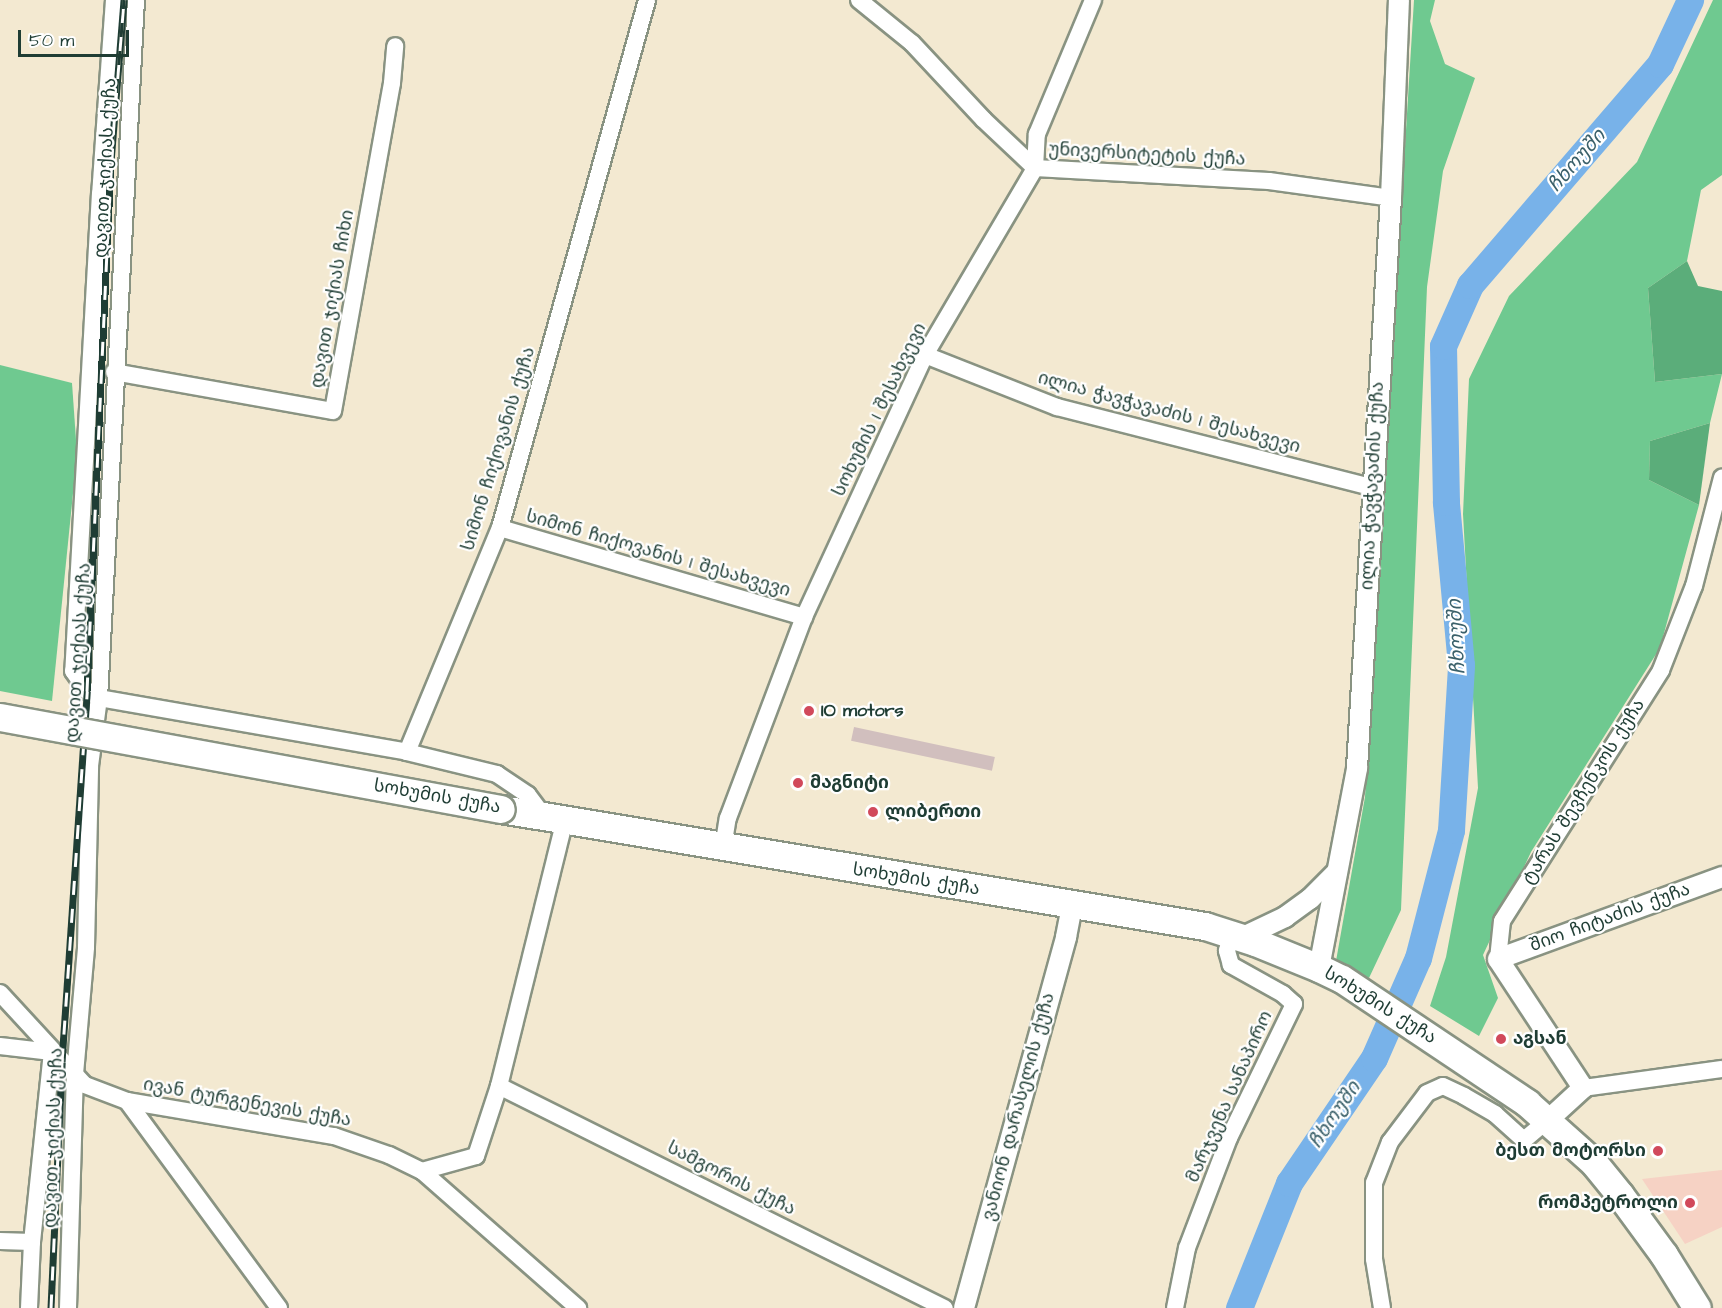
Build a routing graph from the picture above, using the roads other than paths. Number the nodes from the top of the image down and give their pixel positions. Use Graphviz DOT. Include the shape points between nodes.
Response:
graph roads {
  1 [pos="114,0"];
  2 [pos="136,0"];
  3 [pos="647,0"];
  4 [pos="859,0"];
  5 [pos="1093,0"];
  6 [pos="1399,0"];
  7 [pos="395,46"];
  8 [pos="1035,168"];
  9 [pos="1391,198"];
  10 [pos="925,355"];
  11 [pos="114,372"];
  12 [pos="1722,477"];
  13 [pos="1372,487"];
  14 [pos="500,528"];
  15 [pos="804,617"];
  16 [pos="99,698"];
  17 [pos="0,717"];
  18 [pos="407,752"];
  19 [pos="554,817"];
  20 [pos="723,848"];
  21 [pos="1337,872"];
  22 [pos="1722,877"];
  23 [pos="1072,906"];
  24 [pos="1236,936"];
  25 [pos="1498,959"];
  26 [pos="1331,973"];
  27 [pos="0,993"];
  28 [pos="0,1046"];
  29 [pos="52,1052"];
  30 [pos="1722,1069"];
  31 [pos="75,1074"];
  32 [pos="499,1086"];
  33 [pos="1583,1088"];
  34 [pos="127,1101"];
  35 [pos="1537,1112"];
  36 [pos="422,1172"];
  37 [pos="0,1241"];
  38 [pos="32,1242"];
  39 [pos="29,1308"];
  40 [pos="68,1308"];
  41 [pos="279,1308"];
  42 [pos="578,1308"];
  43 [pos="945,1308"];
  44 [pos="964,1308"];
  45 [pos="1175,1308"];
  46 [pos="1382,1308"];
  47 [pos="1697,1308"];
  1 -- 16 [label="street, დავით ჯიქიას ქუჩა" via="73,670 87,691"];
  2 -- 11 [label="street, დავით ჯიქიას ქუჩა"];
  3 -- 14 [label="street, სიმონ ჩიქოვანის ქუჩა"];
  4 -- 8 [label="street, უნივერსიტეტის ქუჩა" via="912,44"];
  5 -- 8 [label="street, სოხუმის I შესახვევი" via="1036,134"];
  6 -- 9 [label="street, ილია ჭავჭავაძის ქუჩა"];
  7 -- 11 [label="street, დავით ჯიქიას ჩიხი" via="392,83 333,411"];
  8 -- 9 [label="street, უნივერსიტეტის ქუჩა" via="1269,181"];
  8 -- 10 [label="street, სოხუმის I შესახვევი"];
  9 -- 13 [label="street, ილია ჭავჭავაძის ქუჩა"];
  10 -- 13 [label="street, ილია ჭავჭავაძის I შესახვევი" via="1057,407"];
  10 -- 15 [label="street, სოხუმის I შესახვევი"];
  11 -- 16 [label="street, დავით ჯიქიას ქუჩა"];
  12 -- 25 [label="street, ტარას შევჩენკოს ქუჩა" via="1694,586 1661,670 1502,921"];
  13 -- 21 [label="street, ილია ჭავჭავაძის ქუჩა" via="1357,768"];
  14 -- 15 [label="street, სიმონ ჩიქოვანის I შესახვევი"];
  14 -- 18 [label="street, სიმონ ჩიქოვანის ქუჩა"];
  15 -- 20 [label="street, სოხუმის I შესახვევი" via="728,818"];
  16 -- 18 [label="street"];
  16 -- 31 [label="street, დავით ჯიქიას ქუჩა" via="90,766 86,947"];
  17 -- 19 [label="highway, სოხუმის ქუჩა, bridge"];
  18 -- 19 [label="street" via="497,774"];
  19 -- 20 [label="highway, სოხუმის ქუჩა"];
  19 -- 32 [label="street"];
  20 -- 23 [label="highway, სოხუმის ქუჩა"];
  21 -- 24 [label="street" via="1285,917"];
  21 -- 26 [label="street, ილია ჭავჭავაძის ქუჩა"];
  22 -- 25 [label="street, შიო ჩიტაძის ქუჩა"];
  23 -- 24 [label="highway, სოხუმის ქუჩა" via="1205,926"];
  23 -- 44 [label="street, ვანიონ დარასელის ქუჩა"];
  24 -- 26 [label="highway, სოხუმის ქუჩა"];
  24 -- 45 [label="street, მარჯვენა სანაპირო" via="1227,951 1231,965 1294,1004 1229,1138 1187,1248"];
  25 -- 33 [label="street"];
  26 -- 35 [label="highway, სოხუმის ქუჩა"];
  27 -- 29 [label="street, ივან ტურგენევის ქუჩა"];
  28 -- 29 [label="street"];
  29 -- 31 [label="street, ივან ტურგენევის ქუჩა"];
  29 -- 38 [label="street, დავით ჯიქიას ქუჩა"];
  30 -- 33 [label="street"];
  31 -- 34 [label="street, ივან ტურგენევის ქუჩა" via="85,1084"];
  31 -- 40 [label="street, დავით ჯიქიას ქუჩა"];
  32 -- 36 [label="street" via="476,1156"];
  32 -- 43 [label="street, სამგორის ქუჩა"];
  33 -- 35 [label="street"];
  34 -- 36 [label="street, ივან ტურგენევის ქუჩა" via="334,1136"];
  34 -- 41 [label="street"];
  35 -- 46 [label="street" via="1524,1140 1495,1114 1464,1096 1443,1086 1427,1093 1390,1142 1374,1184 1374,1259"];
  35 -- 47 [label="highway, სოხუმის ქუჩა" via="1594,1163 1664,1254"];
  36 -- 42 [label="street, ივან ტურგენევის ქუჩა"];
  37 -- 38 [label="street"];
  38 -- 39 [label="street, დავით ჯიქიას ქუჩა"];
}
